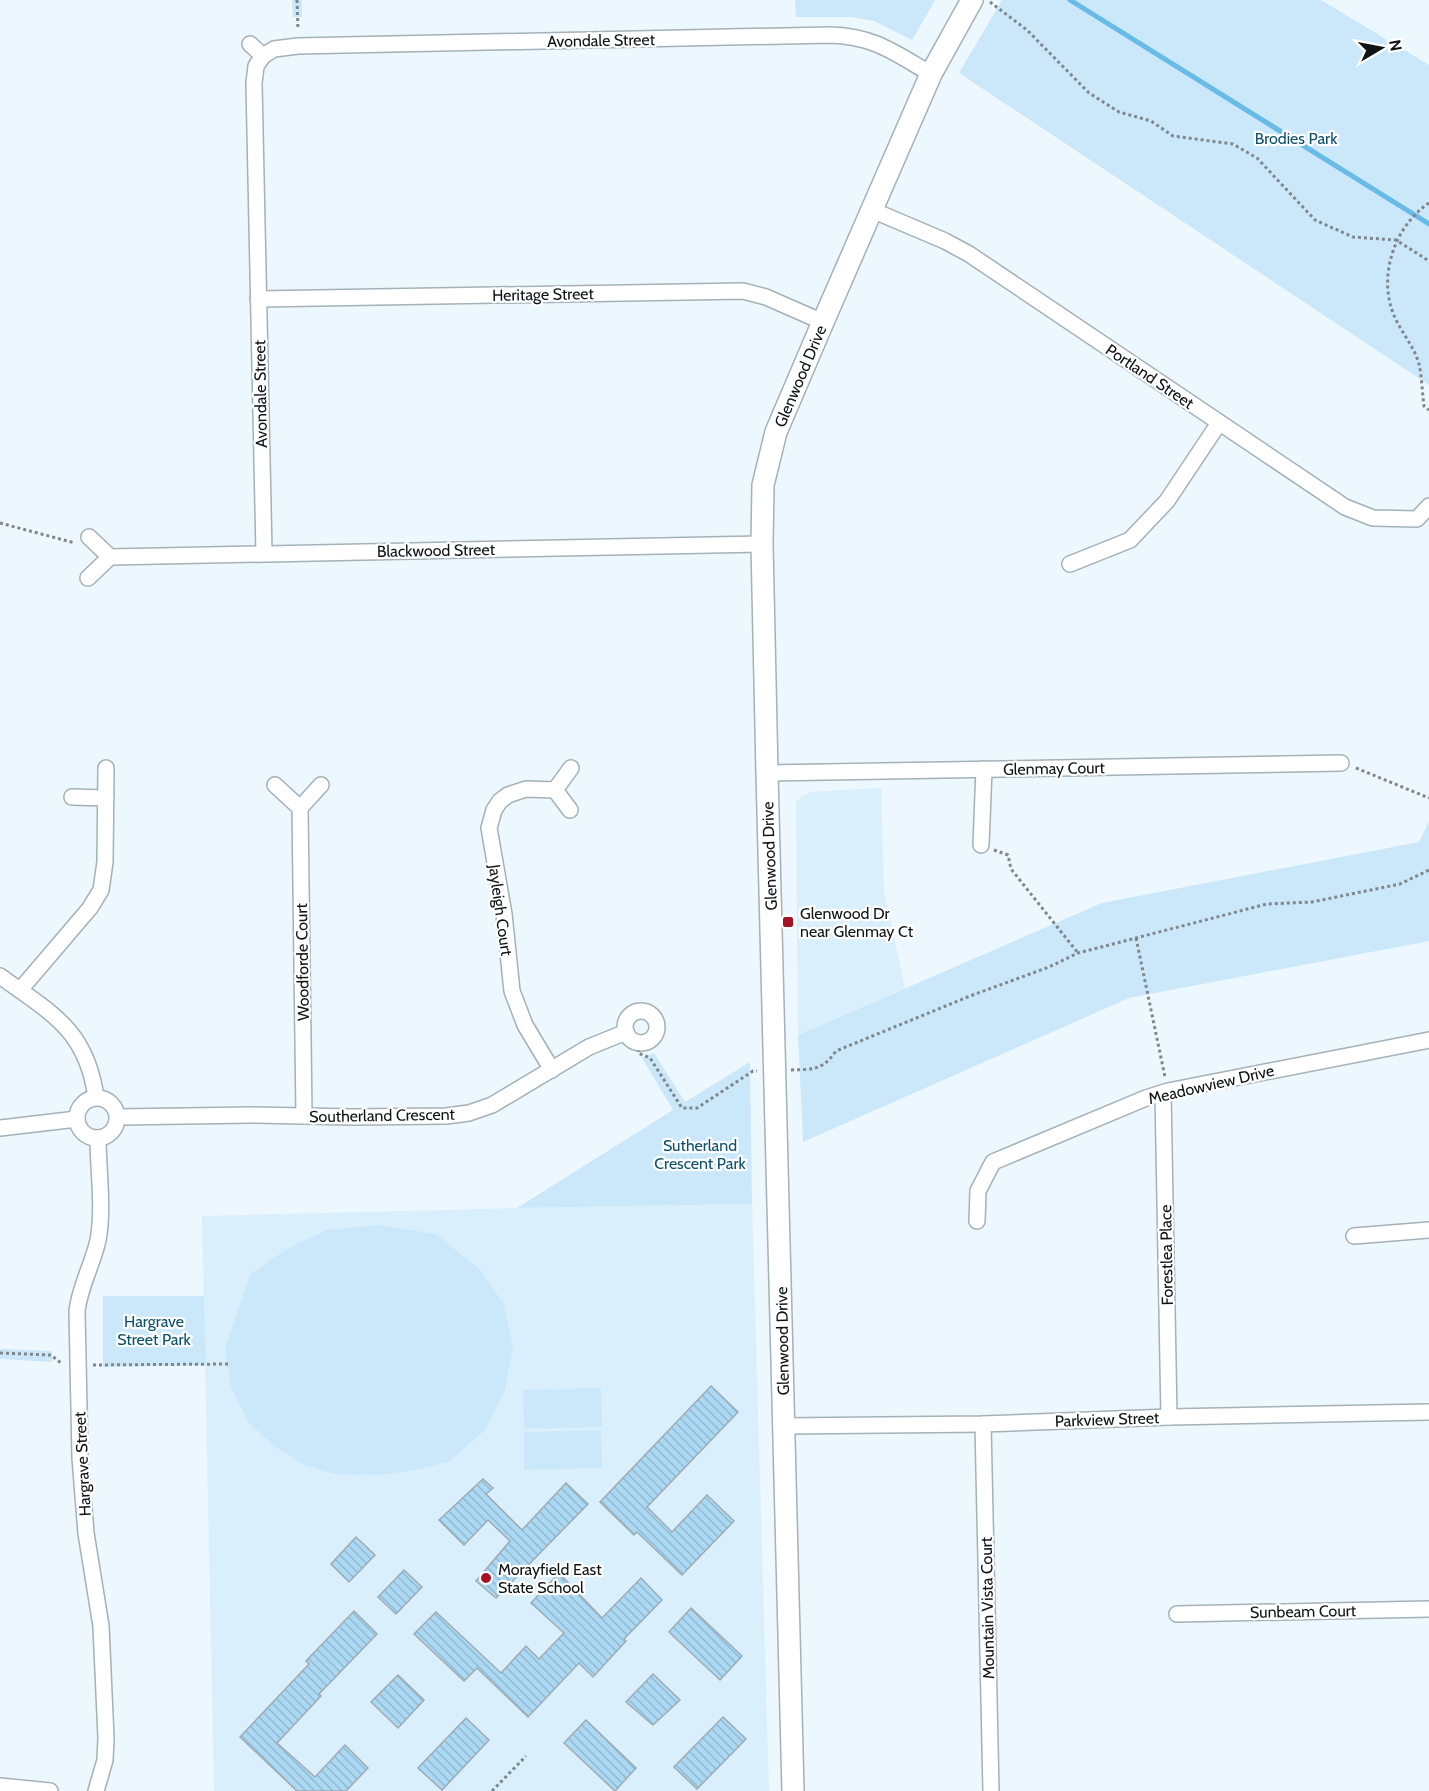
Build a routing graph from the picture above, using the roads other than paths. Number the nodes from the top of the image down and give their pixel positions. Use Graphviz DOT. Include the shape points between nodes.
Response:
graph roads {
  1 [pos="981,1"];
  2 [pos="250,44"];
  3 [pos="263,56"];
  4 [pos="931,74"];
  5 [pos="872,210"];
  6 [pos="258,298"];
  7 [pos="823,322"];
  8 [pos="1219,423"];
  9 [pos="1429,506"];
  10 [pos="89,537"];
  11 [pos="762,544"];
  12 [pos="264,553"];
  13 [pos="110,557"];
  14 [pos="1070,564"];
  15 [pos="87,578"];
  16 [pos="1341,763"];
  17 [pos="106,768"];
  18 [pos="571,768"];
  19 [pos="984,769"];
  20 [pos="767,773"];
  21 [pos="276,785"];
  22 [pos="321,785"];
  23 [pos="555,790"];
  24 [pos="72,797"];
  25 [pos="106,798"];
  26 [pos="300,808"];
  27 [pos="570,810"];
  28 [pos="981,845"];
  29 [pos="0,976"];
  30 [pos="20,990"];
  31 [pos="626,1032"];
  32 [pos="1429,1040"];
  33 [pos="552,1070"];
  34 [pos="1166,1092"];
  35 [pos="96,1097"];
  36 [pos="304,1116"];
  37 [pos="118,1117"];
  38 [pos="77,1119"];
  39 [pos="0,1128"];
  40 [pos="98,1138"];
  41 [pos="977,1221"];
  42 [pos="1429,1230"];
  43 [pos="1354,1236"];
  44 [pos="1429,1412"];
  45 [pos="1169,1417"];
  46 [pos="984,1424"];
  47 [pos="784,1426"];
  48 [pos="1429,1609"];
  49 [pos="1177,1614"];
  50 [pos="0,1786"];
  51 [pos="50,1791"];
  52 [pos="96,1791"];
  53 [pos="793,1791"];
  54 [pos="991,1791"];
  1 -- 4 [label="street, Glenwood Drive"];
  2 -- 3 [label="street"];
  3 -- 4 [label="street, Avondale Street" via="274,49 289,47 850,35 873,41"];
  3 -- 6 [label="street, Avondale Street" via="256,66 254,83"];
  4 -- 5 [label="street, Glenwood Drive"];
  5 -- 7 [label="street, Glenwood Drive"];
  5 -- 8 [label="street, Portland Street" via="969,254"];
  6 -- 7 [label="street, Heritage Street" via="743,291"];
  6 -- 12 [label="street, Avondale Street"];
  7 -- 11 [label="street, Glenwood Drive" via="771,449 763,494"];
  8 -- 9 [label="street, Portland Street" via="1345,507 1373,518 1417,519"];
  8 -- 14 [label="street" via="1167,501 1130,540"];
  10 -- 13 [label="street"];
  11 -- 12 [label="street, Blackwood Street"];
  11 -- 20 [label="street, Glenwood Drive"];
  12 -- 13 [label="street, Blackwood Street"];
  13 -- 15 [label="street"];
  16 -- 19 [label="street, Glenmay Court"];
  17 -- 25 [label="street"];
  18 -- 23 [label="street"];
  19 -- 20 [label="street, Glenmay Court"];
  19 -- 28 [label="street"];
  20 -- 47 [label="street, Glenwood Drive"];
  21 -- 26 [label="street"];
  22 -- 26 [label="street"];
  23 -- 27 [label="street"];
  23 -- 33 [label="street, Jayleigh Court" via="526,789 508,795 494,810 489,828 501,891 512,991 525,1025"];
  24 -- 25 [label="street"];
  25 -- 30 [label="street" via="101,890"];
  26 -- 36 [label="street, Woodforde Court"];
  29 -- 30 [label="street"];
  30 -- 35 [label="street" via="77,1040 89,1065"];
  31 -- 31 [label="street" via="640,1043 650,1040 656,1031 655,1020 638,1011 626,1022"];
  31 -- 33 [label="street, Southerland Crescent" via="589,1047"];
  32 -- 34 [label="street, Meadowview Drive"];
  33 -- 36 [label="street, Southerland Crescent" via="492,1105 469,1113"];
  34 -- 41 [label="street, Meadowview Drive" via="993,1162 978,1191"];
  34 -- 45 [label="street, Forestlea Place"];
  35 -- 37 [label="street" via="113,1105"];
  35 -- 38 [label="street" via="80,1107"];
  36 -- 37 [label="street, Southerland Crescent"];
  37 -- 40 [label="street" via="110,1134"];
  38 -- 39 [label="street"];
  38 -- 40 [label="street" via="86,1135"];
  40 -- 52 [label="street, Hargrave Street" via="100,1224 77,1311 80,1458 86,1533 101,1626 106,1738 105,1760"];
  42 -- 43 [label="street"];
  44 -- 45 [label="street, Parkview Street"];
  45 -- 46 [label="street, Parkview Street"];
  46 -- 47 [label="street, Parkview Street"];
  46 -- 54 [label="street, Mountain Vista Court"];
  47 -- 53 [label="street, Glenwood Drive"];
  48 -- 49 [label="street, Sunbeam Court"];
  50 -- 51 [label="street"];
}
